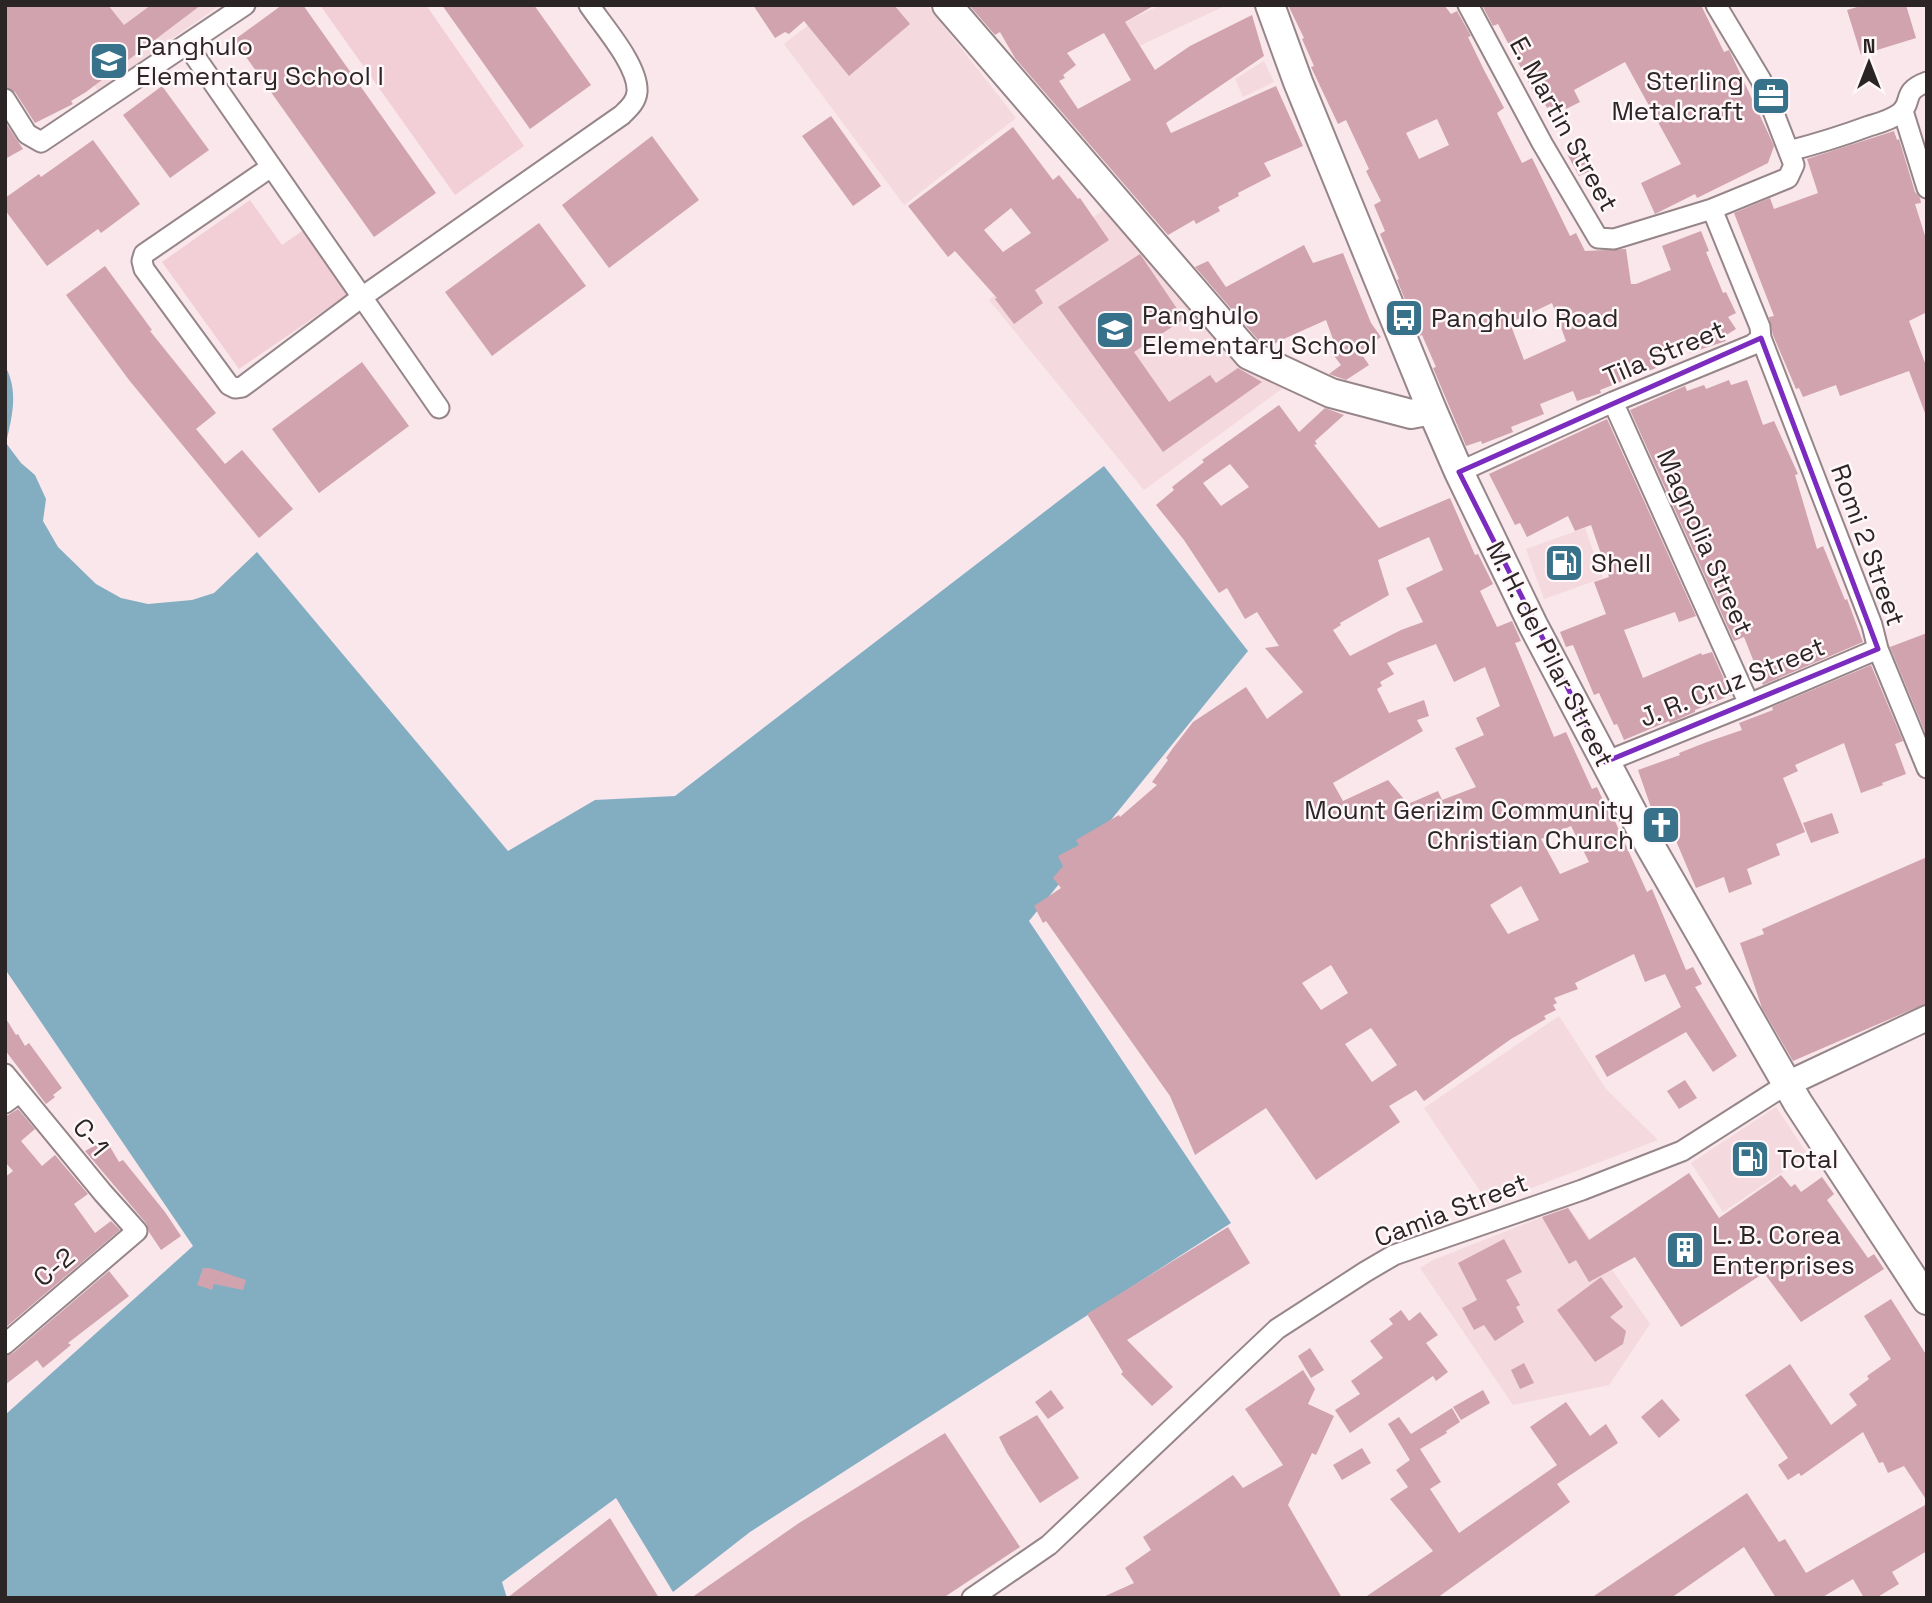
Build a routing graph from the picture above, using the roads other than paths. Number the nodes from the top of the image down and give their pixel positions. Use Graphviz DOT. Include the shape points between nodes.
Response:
graph roads {
  1 [pos="245,5"];
  2 [pos="589,5"];
  3 [pos="947,5"];
  4 [pos="1270,5"];
  5 [pos="1468,5"];
  6 [pos="1716,5"];
  7 [pos="187,45"];
  8 [pos="1927,82"];
  9 [pos="5,99"];
  10 [pos="1903,111"];
  11 [pos="1789,151"];
  12 [pos="271,167"];
  13 [pos="1927,188"];
  14 [pos="1712,209"];
  15 [pos="362,298"];
  16 [pos="1761,338"];
  17 [pos="1614,402"];
  18 [pos="439,408"];
  19 [pos="1432,410"];
  20 [pos="1459,472"];
  21 [pos="1878,649"];
  22 [pos="1749,704"];
  23 [pos="1605,762"];
  24 [pos="1927,768"];
  25 [pos="1927,1018"];
  26 [pos="5,1074"];
  27 [pos="1787,1083"];
  28 [pos="13,1097"];
  29 [pos="137,1231"];
  30 [pos="1927,1300"];
  31 [pos="5,1344"];
  32 [pos="972,1598"];
  1 -- 7 [label="street"];
  2 -- 15 [label="street" via="634,73 637,91 632,105"];
  3 -- 19 [label="main road" via="1249,355 1331,393 1410,414"];
  4 -- 19 [label="main road, M. H. del Pilar Street"];
  5 -- 14 [label="street, E. Martin Street" via="1598,238 1614,239"];
  6 -- 11 [label="street" via="1761,80"];
  7 -- 9 [label="street" via="41,142 27,134"];
  7 -- 12 [label="street"];
  8 -- 10 [label="street" via="1909,92"];
  10 -- 11 [label="street"];
  10 -- 13 [label="street"];
  11 -- 14 [label="street" via="1794,166 1788,178"];
  12 -- 15 [label="street"];
  12 -- 15 [label="street" via="144,254 144,269 235,388"];
  14 -- 16 [label="street, Tila Street"];
  15 -- 18 [label="street"];
  16 -- 17 [label="street, Tila Street"];
  16 -- 21 [label="street, Romi 2 Street"];
  17 -- 20 [label="street, Tila Street"];
  17 -- 22 [label="street, Magnolia Street"];
  19 -- 20 [label="main road, M. H. del Pilar Street"];
  20 -- 23 [label="main road, M. H. del Pilar Street"];
  21 -- 22 [label="street, J. R. Cruz Street"];
  21 -- 24 [label="street, Romi 2 Street"];
  22 -- 23 [label="street, J. R. Cruz Street"];
  23 -- 27 [label="main road, M. H. del Pilar Street"];
  25 -- 27 [label="street"];
  26 -- 28 [label="street, C-1"];
  27 -- 30 [label="main road, M. H. del Pilar Street"];
  27 -- 32 [label="street, Camia Street" via="1682,1151 1394,1255 1365,1272 1277,1329 1049,1545"];
  28 -- 29 [label="street, C-1"];
  29 -- 31 [label="street, C-2"];
}
